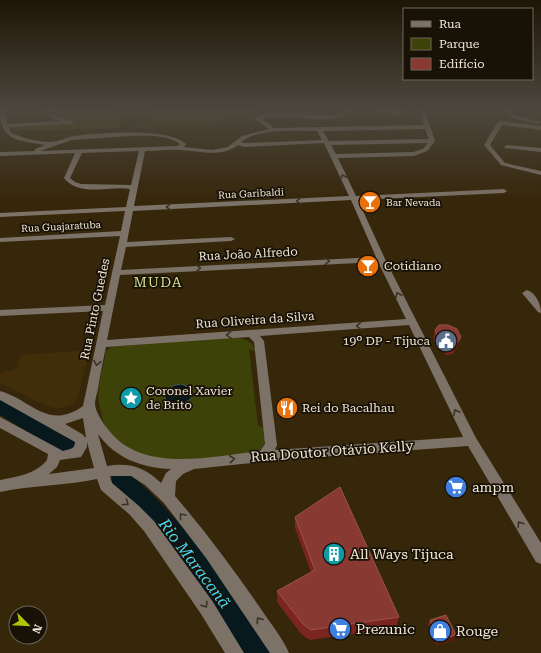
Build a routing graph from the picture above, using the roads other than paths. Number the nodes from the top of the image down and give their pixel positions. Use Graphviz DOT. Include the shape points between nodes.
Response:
graph roads {
  1 [pos="35,140"];
  2 [pos="65,140"];
  3 [pos="178,140"];
  4 [pos="240,140"];
  5 [pos="490,140"];
  6 [pos="432,141"];
  7 [pos="237,142"];
  8 [pos="327,142"];
  9 [pos="52,144"];
  10 [pos="507,147"];
  11 [pos="179,148"];
  12 [pos="142,149"];
  13 [pos="541,150"];
  14 [pos="79,152"];
  15 [pos="29,153"];
  16 [pos="0,154"];
  17 [pos="334,156"];
  18 [pos="541,173"];
  19 [pos="135,188"];
  20 [pos="504,191"];
  21 [pos="352,198"];
  22 [pos="128,210"];
  23 [pos="0,215"];
  24 [pos="124,233"];
  25 [pos="231,239"];
  26 [pos="0,240"];
  27 [pos="122,245"];
  28 [pos="381,259"];
  29 [pos="117,272"];
  30 [pos="527,293"];
  31 [pos="108,308"];
  32 [pos="541,310"];
  33 [pos="0,313"];
  34 [pos="412,322"];
  35 [pos="252,334"];
  36 [pos="101,344"];
  37 [pos="0,395"];
  38 [pos="88,406"];
  39 [pos="41,418"];
  40 [pos="0,422"];
  41 [pos="471,441"];
  42 [pos="54,453"];
  43 [pos="264,456"];
  44 [pos="193,464"];
  45 [pos="102,474"];
  46 [pos="19,481"];
  47 [pos="0,486"];
  48 [pos="168,498"];
  49 [pos="541,557"];
  50 [pos="235,653"];
  51 [pos="280,653"];
  1 -- 9 [label="street"];
  2 -- 9 [label="street"];
  3 -- 11 [label="street" via="182,144"];
  4 -- 7 [label="street"];
  5 -- 18 [label="street" via="488,147 502,164"];
  6 -- 8 [label="street"];
  6 -- 17 [label="street" via="425,150 414,154"];
  7 -- 8 [label="street" via="244,145"];
  7 -- 11 [label="street" via="230,148 212,152"];
  8 -- 17 [label="street"];
  9 -- 14 [label="street"];
  9 -- 15 [label="street"];
  10 -- 13 [label="street"];
  11 -- 12 [label="street"];
  12 -- 14 [label="street"];
  12 -- 19 [label="street, Rua Pinto Guedes"];
  14 -- 15 [label="street"];
  14 -- 19 [label="street" via="67,178 72,183 91,187"];
  15 -- 16 [label="street"];
  21 -- 17 [label="street, one-way"];
  19 -- 22 [label="street, Rua Pinto Guedes"];
  20 -- 21 [label="street, Rua Garibaldi"];
  21 -- 22 [label="street, Rua Garibaldi, one-way"];
  21 -- 28 [label="street"];
  22 -- 23 [label="street, Rua Garibaldi"];
  22 -- 24 [label="street, Rua Pinto Guedes"];
  24 -- 26 [label="street, Rua Guajaratuba"];
  24 -- 27 [label="street, Rua Pinto Guedes"];
  25 -- 27 [label="street"];
  27 -- 29 [label="street, Rua Pinto Guedes"];
  29 -- 28 [label="street, Rua João Alfredo, one-way"];
  34 -- 28 [label="street, one-way"];
  29 -- 31 [label="street, Rua Pinto Guedes"];
  30 -- 32 [label="street"];
  31 -- 33 [label="street"];
  31 -- 36 [label="street, Rua Pinto Guedes"];
  34 -- 35 [label="street, Rua Oliveira da Silva, one-way"];
  41 -- 34 [label="street, one-way"];
  35 -- 36 [label="street, Rua Oliveira da Silva, one-way"];
  35 -- 43 [label="street" via="259,341 271,445"];
  36 -- 38 [label="street, Rua Pinto Guedes, one-way"];
  37 -- 39 [label="street"];
  38 -- 39 [label="street" via="78,415 64,420"];
  38 -- 44 [label="street" via="103,434 121,451 150,461"];
  38 -- 45 [label="street, Rua Pinto Guedes" via="90,429"];
  39 -- 42 [label="street" via="82,441 80,449 72,455 62,456"];
  40 -- 42 [label="street"];
  41 -- 43 [label="street, Rua Doutor Otávio Kelly"];
  49 -- 41 [label="street, one-way"];
  42 -- 46 [label="street" via="54,462 50,467"];
  44 -- 43 [label="street, Rua Doutor Otávio Kelly, one-way"];
  44 -- 48 [label="street" via="180,469 170,478 167,486"];
  45 -- 46 [label="street"];
  45 -- 48 [label="street" via="123,470 135,471 146,477"];
  45 -- 50 [label="street, Rua Pinto Guedes, one-way" via="110,490 150,526"];
  46 -- 47 [label="street"];
  51 -- 48 [label="street, one-way"];
}
